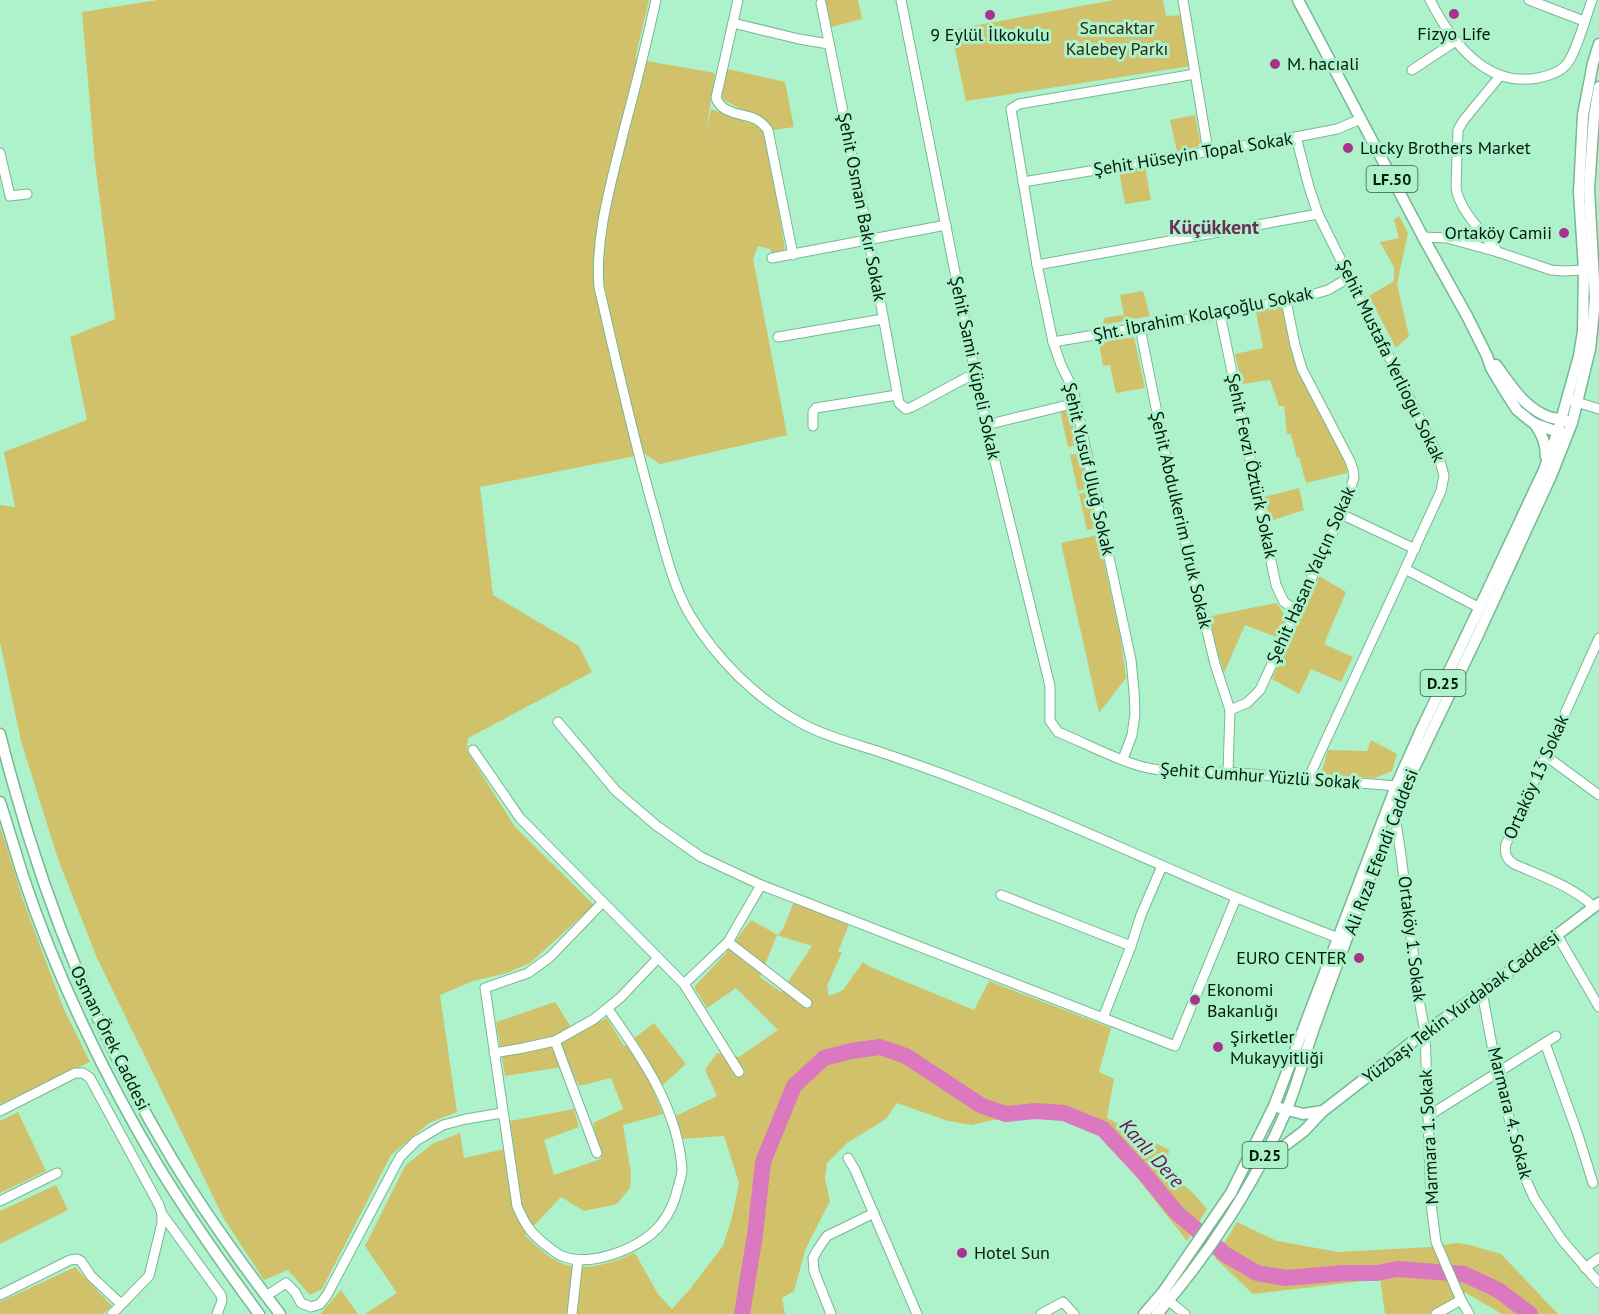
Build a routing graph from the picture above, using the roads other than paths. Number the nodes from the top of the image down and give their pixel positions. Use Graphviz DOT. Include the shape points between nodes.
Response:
graph roads {
  1 [pos="656,0"];
  2 [pos="738,0"];
  3 [pos="901,0"];
  4 [pos="1183,0"];
  5 [pos="1298,0"];
  6 [pos="1430,0"];
  7 [pos="1529,0"];
  8 [pos="1592,0"];
  9 [pos="821,3"];
  10 [pos="1584,21"];
  11 [pos="733,23"];
  12 [pos="1456,41"];
  13 [pos="829,44"];
  14 [pos="1599,44"];
  15 [pos="1412,70"];
  16 [pos="1196,74"];
  17 [pos="1500,76"];
  18 [pos="1599,87"];
  19 [pos="1361,119"];
  20 [pos="1296,137"];
  21 [pos="1208,151"];
  22 [pos="0,153"];
  23 [pos="1023,182"];
  24 [pos="27,194"];
  25 [pos="1318,214"];
  26 [pos="946,225"];
  27 [pos="1423,237"];
  28 [pos="869,240"];
  29 [pos="1498,252"];
  30 [pos="792,255"];
  31 [pos="772,258"];
  32 [pos="1037,265"];
  33 [pos="1584,270"];
  34 [pos="1350,277"];
  35 [pos="1597,299"];
  36 [pos="1286,301"];
  37 [pos="1220,314"];
  38 [pos="883,319"];
  39 [pos="1140,328"];
  40 [pos="778,338"];
  41 [pos="1053,342"];
  42 [pos="1595,348"];
  43 [pos="1487,356"];
  44 [pos="975,373"];
  45 [pos="897,394"];
  46 [pos="1573,401"];
  47 [pos="1076,403"];
  48 [pos="1599,409"];
  49 [pos="1567,421"];
  50 [pos="1535,424"];
  51 [pos="986,425"];
  52 [pos="813,426"];
  53 [pos="1563,433"];
  54 [pos="1546,463"];
  55 [pos="1341,514"];
  56 [pos="1414,549"];
  57 [pos="1405,569"];
  58 [pos="1480,608"];
  59 [pos="1296,610"];
  60 [pos="1599,638"];
  61 [pos="1230,710"];
  62 [pos="558,722"];
  63 [pos="1058,732"];
  64 [pos="0,734"];
  65 [pos="473,750"];
  66 [pos="1546,756"];
  67 [pos="1123,759"];
  68 [pos="1228,772"];
  69 [pos="1308,779"];
  70 [pos="1396,786"];
  71 [pos="1597,790"];
  72 [pos="0,802"];
  73 [pos="1394,810"];
  74 [pos="1162,866"];
  75 [pos="761,885"];
  76 [pos="1001,895"];
  77 [pos="1236,898"];
  78 [pos="603,902"];
  79 [pos="1596,905"];
  80 [pos="1557,935"];
  81 [pos="1338,938"];
  82 [pos="728,942"];
  83 [pos="1131,946"];
  84 [pos="658,958"];
  85 [pos="684,984"];
  86 [pos="1482,992"];
  87 [pos="807,1003"];
  88 [pos="1599,1007"];
  89 [pos="608,1009"];
  90 [pos="1103,1018"];
  91 [pos="1425,1032"];
  92 [pos="1556,1036"];
  93 [pos="555,1041"];
  94 [pos="1545,1043"];
  95 [pos="494,1053"];
  96 [pos="739,1072"];
  97 [pos="1497,1072"];
  98 [pos="1274,1106"];
  99 [pos="1286,1110"];
  100 [pos="0,1111"];
  101 [pos="1323,1112"];
  102 [pos="502,1113"];
  103 [pos="1428,1116"];
  104 [pos="597,1154"];
  105 [pos="848,1158"];
  106 [pos="1263,1161"];
  107 [pos="57,1173"];
  108 [pos="1593,1184"];
  109 [pos="0,1201"];
  110 [pos="874,1213"];
  111 [pos="162,1214"];
  112 [pos="1195,1257"];
  113 [pos="1599,1258"];
  114 [pos="578,1260"];
  115 [pos="1585,1268"];
  116 [pos="1599,1283"];
  117 [pos="0,1294"];
  118 [pos="266,1296"];
  119 [pos="1461,1300"];
  120 [pos="1169,1301"];
  121 [pos="121,1304"];
  122 [pos="112,1314"];
  123 [pos="217,1314"];
  124 [pos="259,1314"];
  125 [pos="279,1314"];
  126 [pos="572,1314"];
  127 [pos="831,1314"];
  128 [pos="917,1314"];
  129 [pos="1041,1314"];
  130 [pos="1074,1314"];
  131 [pos="1143,1314"];
  132 [pos="1157,1314"];
  133 [pos="1185,1314"];
  134 [pos="1436,1314"];
  135 [pos="1469,1314"];
  1 -- 74 [label="street" via="609,188 598,272 644,474 670,569 689,613 714,649 748,685 802,723 1012,801"];
  2 -- 11 [label="street"];
  3 -- 26 [label="street, Şehit Sami Küpeli Sokak"];
  4 -- 16 [label="street"];
  5 -- 19 [label="main road, LF.50"];
  6 -- 12 [label="street"];
  7 -- 10 [label="street"];
  8 -- 10 [label="street"];
  9 -- 13 [label="street, Şehit Osman Bakır Sokak"];
  10 -- 17 [label="street" via="1571,58 1559,70 1525,80"];
  11 -- 13 [label="street"];
  11 -- 30 [label="street" via="716,93 718,103 731,112 759,121 768,130"];
  12 -- 15 [label="street"];
  12 -- 17 [label="street"];
  13 -- 28 [label="street, Şehit Osman Bakır Sokak"];
  14 -- 33 [label="main road, D.25" via="1583,115 1580,192"];
  16 -- 21 [label="street"];
  16 -- 23 [label="street, Şehit Yusuf Uluğ Sokak" via="1015,106 1011,109"];
  17 -- 29 [label="street" via="1458,130 1456,187 1462,205"];
  18 -- 35 [label="main road, D.25" via="1588,189"];
  19 -- 20 [label="street, Şehit Hüseyin Topal Sokak" via="1337,129"];
  19 -- 27 [label="main road, LF.50"];
  20 -- 21 [label="street, Şehit Hüseyin Topal Sokak"];
  20 -- 25 [label="street, Şehit Mustafa Yerliogu Sokak"];
  21 -- 23 [label="street, Şehit Hüseyin Topal Sokak"];
  22 -- 24 [label="street" via="10,196"];
  23 -- 32 [label="street, Şehit Yusuf Uluğ Sokak"];
  25 -- 32 [label="street"];
  25 -- 34 [label="street, Şehit Mustafa Yerliogu Sokak"];
  26 -- 28 [label="street"];
  26 -- 44 [label="street, Şehit Sami Küpeli Sokak"];
  27 -- 29 [label="street" via="1447,238"];
  27 -- 43 [label="main road, LF.50"];
  28 -- 30 [label="street"];
  28 -- 38 [label="street, Şehit Osman Bakır Sokak"];
  29 -- 33 [label="street" via="1551,270"];
  30 -- 31 [label="street"];
  32 -- 41 [label="street, Şehit Yusuf Uluğ Sokak"];
  33 -- 46 [label="main road, D.25" via="1583,331"];
  34 -- 36 [label="street, Şht. İbrahim Kolaçoğlu Sokak" via="1328,290"];
  34 -- 56 [label="street, Şehit Mustafa Yerliogu Sokak" via="1444,471 1443,486"];
  35 -- 42 [label="main road, D.25"];
  36 -- 37 [label="street, Şht. İbrahim Kolaçoğlu Sokak"];
  36 -- 55 [label="street, Şehit Hasan Yalçın Sokak" via="1302,369 1353,470 1353,482"];
  37 -- 39 [label="street, Şht. İbrahim Kolaçoğlu Sokak"];
  37 -- 59 [label="street, Şehit Fevzi Öztürk Sokak" via="1276,585 1284,602"];
  38 -- 40 [label="street"];
  38 -- 45 [label="street, Şehit Osman Bakır Sokak"];
  39 -- 41 [label="street, Şht. İbrahim Kolaçoğlu Sokak"];
  39 -- 61 [label="street, Şehit Abdulkerim Uruk Sokak" via="1171,482"];
  41 -- 47 [label="street, Şehit Yusuf Uluğ Sokak"];
  42 -- 46 [label="main road, D.25"];
  43 -- 49 [label="main road, LF.50" via="1532,409"];
  43 -- 50 [label="main road, LF.50" via="1517,410"];
  44 -- 45 [label="street, Şehit Osman Bakır Sokak" via="906,409"];
  44 -- 51 [label="street, Şehit Sami Küpeli Sokak"];
  45 -- 52 [label="street" via="816,408"];
  46 -- 48 [label="street"];
  46 -- 49 [label="main road, Ali Rıza Efendi Caddesi / D.25"];
  47 -- 51 [label="street"];
  47 -- 67 [label="street, Şehit Yusuf Uluğ Sokak" via="1131,660 1135,714"];
  49 -- 53 [label="main road, Ali Rıza Efendi Caddesi / D.25"];
  50 -- 53 [label="main road, LF.50"];
  50 -- 54 [label="main road" via="1546,446"];
  51 -- 63 [label="street, Şehit Sami Küpeli Sokak" via="1050,686 1050,721"];
  53 -- 54 [label="main road, Ali Rıza Efendi Caddesi / D.25"];
  53 -- 73 [label="main road, Ali Rıza Efendi Caddesi / D.25" via="1551,476"];
  54 -- 58 [label="main road, Ali Rıza Efendi Caddesi / D.25"];
  55 -- 56 [label="street"];
  55 -- 59 [label="street, Şehit Hasan Yalçın Sokak"];
  56 -- 57 [label="street, Şehit Mustafa Yerliogu Sokak"];
  57 -- 58 [label="street"];
  57 -- 69 [label="street, Şehit Mustafa Yerliogu Sokak"];
  58 -- 70 [label="main road, Ali Rıza Efendi Caddesi / D.25"];
  59 -- 61 [label="street, Şehit Hasan Yalçın Sokak" via="1260,690 1247,704"];
  60 -- 66 [label="street, Ortaköy 13 Sokak"];
  61 -- 68 [label="street"];
  62 -- 75 [label="street" via="616,791 657,826 701,857"];
  63 -- 67 [label="street, Şehit Cumhur Yüzlü Sokak"];
  64 -- 118 [label="main road, Osman Örek Caddesi" via="51,906 126,1078 216,1228"];
  65 -- 78 [label="street" via="520,818"];
  66 -- 71 [label="street"];
  66 -- 79 [label="street, Ortaköy 13 Sokak" via="1506,843 1506,856 1514,864"];
  67 -- 68 [label="street, Şehit Cumhur Yüzlü Sokak" via="1170,771"];
  68 -- 69 [label="street, Şehit Cumhur Yüzlü Sokak"];
  69 -- 70 [label="street, Şehit Cumhur Yüzlü Sokak"];
  70 -- 81 [label="main road, Ali Rıza Efendi Caddesi / D.25"];
  72 -- 124 [label="main road, Osman Örek Caddesi" via="38,917 107,1072 156,1163"];
  73 -- 91 [label="street, Ortaköy 1. Sokak"];
  73 -- 99 [label="main road, Ali Rıza Efendi Caddesi / D.25"];
  74 -- 77 [label="street"];
  74 -- 83 [label="street"];
  75 -- 82 [label="street"];
  75 -- 90 [label="street"];
  76 -- 83 [label="street"];
  77 -- 81 [label="street"];
  77 -- 90 [label="street" via="1175,1046"];
  78 -- 84 [label="street"];
  78 -- 95 [label="street" via="550,957 528,973 484,987"];
  79 -- 80 [label="main road, Yüzbaşı Tekin Yurdabak Caddesi"];
  80 -- 86 [label="main road, Yüzbaşı Tekin Yurdabak Caddesi"];
  80 -- 88 [label="street"];
  81 -- 98 [label="main road, Ali Rıza Efendi Caddesi / D.25"];
  82 -- 85 [label="street"];
  82 -- 87 [label="street"];
  83 -- 90 [label="street"];
  84 -- 85 [label="street"];
  84 -- 89 [label="street"];
  85 -- 96 [label="street"];
  86 -- 91 [label="main road, Yüzbaşı Tekin Yurdabak Caddesi"];
  86 -- 97 [label="street, Marmara 4. Sokak"];
  89 -- 93 [label="street"];
  89 -- 114 [label="street" via="630,1039 665,1102 676,1133 682,1172 674,1203 660,1226 639,1243 606,1258"];
  91 -- 101 [label="main road, Yüzbaşı Tekin Yurdabak Caddesi"];
  91 -- 103 [label="street, Marmara 1. Sokak"];
  92 -- 94 [label="street"];
  93 -- 95 [label="street"];
  93 -- 104 [label="street"];
  94 -- 97 [label="street"];
  94 -- 108 [label="street"];
  95 -- 102 [label="street"];
  97 -- 103 [label="street"];
  97 -- 115 [label="street, Marmara 4. Sokak" via="1524,1175 1534,1198"];
  98 -- 99 [label="main road"];
  98 -- 112 [label="main road, D.25" via="1232,1193"];
  99 -- 101 [label="main road" via="1303,1114"];
  99 -- 106 [label="main road, D.25"];
  100 -- 111 [label="street" via="75,1073 83,1073 90,1078"];
  101 -- 106 [label="main road, Yüzbaşı Tekin Yurdabak Caddesi"];
  102 -- 114 [label="street" via="518,1206 526,1226 561,1256"];
  102 -- 118 [label="street" via="443,1125 400,1156 320,1304 311,1307 301,1303 286,1283"];
  103 -- 119 [label="street, Marmara 1. Sokak" via="1436,1242"];
  105 -- 110 [label="street"];
  106 -- 112 [label="main road, D.25" via="1242,1200"];
  107 -- 109 [label="street"];
  110 -- 127 [label="street" via="827,1236 813,1258 814,1271"];
  110 -- 128 [label="street"];
  111 -- 121 [label="street" via="149,1276"];
  111 -- 123 [label="street" via="221,1294"];
  112 -- 120 [label="main road, D.25"];
  112 -- 131 [label="main road, D.25"];
  113 -- 115 [label="street"];
  114 -- 126 [label="street"];
  115 -- 116 [label="street, Marmara 4. Sokak"];
  117 -- 121 [label="street" via="77,1259"];
  118 -- 125 [label="main road, Osman Örek Caddesi"];
  119 -- 134 [label="street"];
  119 -- 135 [label="street, Marmara 1. Sokak"];
  120 -- 132 [label="main road, D.25"];
  120 -- 133 [label="street"];
  121 -- 122 [label="street"];
  129 -- 130 [label="street" via="1063,1302"];
}
